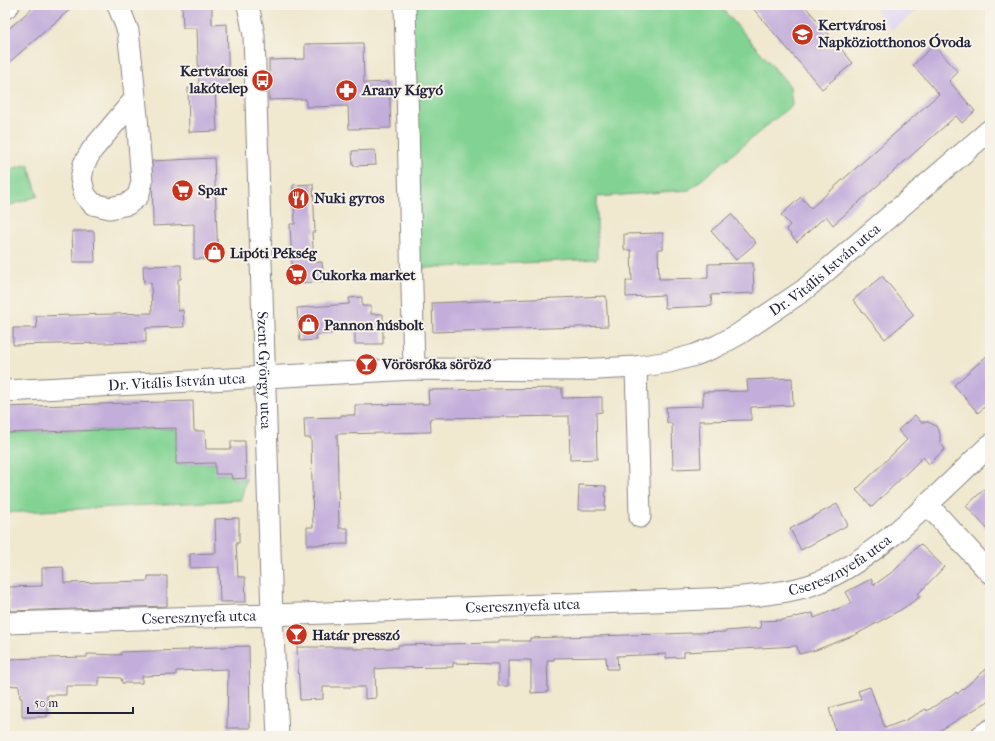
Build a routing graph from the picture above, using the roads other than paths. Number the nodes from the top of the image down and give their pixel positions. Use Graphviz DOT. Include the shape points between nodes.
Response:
graph roads {
  1 [pos="9,5"];
  2 [pos="118,5"];
  3 [pos="405,5"];
  4 [pos="254,6"];
  5 [pos="5,8"];
  6 [pos="136,100"];
  7 [pos="990,130"];
  8 [pos="636,367"];
  9 [pos="414,369"];
  10 [pos="264,377"];
  11 [pos="5,391"];
  12 [pos="990,445"];
  13 [pos="927,504"];
  14 [pos="640,517"];
  15 [pos="990,573"];
  16 [pos="272,615"];
  17 [pos="5,623"];
  18 [pos="990,730"];
  19 [pos="278,736"];
  20 [pos="981,736"];
  1 -- 5 [label="street"];
  2 -- 6 [label="street" via="128,31"];
  3 -- 9 [label="street"];
  4 -- 10 [label="street, Szent György utca"];
  6 -- 6 [label="street" via="142,182 138,196 128,204 110,208 93,204 85,195 81,179 84,164 92,150"];
  7 -- 8 [label="street, Dr. Vitális István utca" via="804,290 739,334 695,355"];
  8 -- 9 [label="street, Dr. Vitális István utca" via="578,370"];
  8 -- 14 [label="street"];
  9 -- 10 [label="street, Dr. Vitális István utca"];
  10 -- 11 [label="street, Dr. Vitális István utca"];
  10 -- 16 [label="street, Szent György utca"];
  12 -- 13 [label="street, Cseresznyefa utca"];
  13 -- 15 [label="street"];
  13 -- 16 [label="street, Cseresznyefa utca" via="874,550 834,575 811,585 780,592 733,598"];
  16 -- 17 [label="street, Cseresznyefa utca"];
  16 -- 19 [label="street, Szent György utca"];
  18 -- 20 [label="street"];
}
